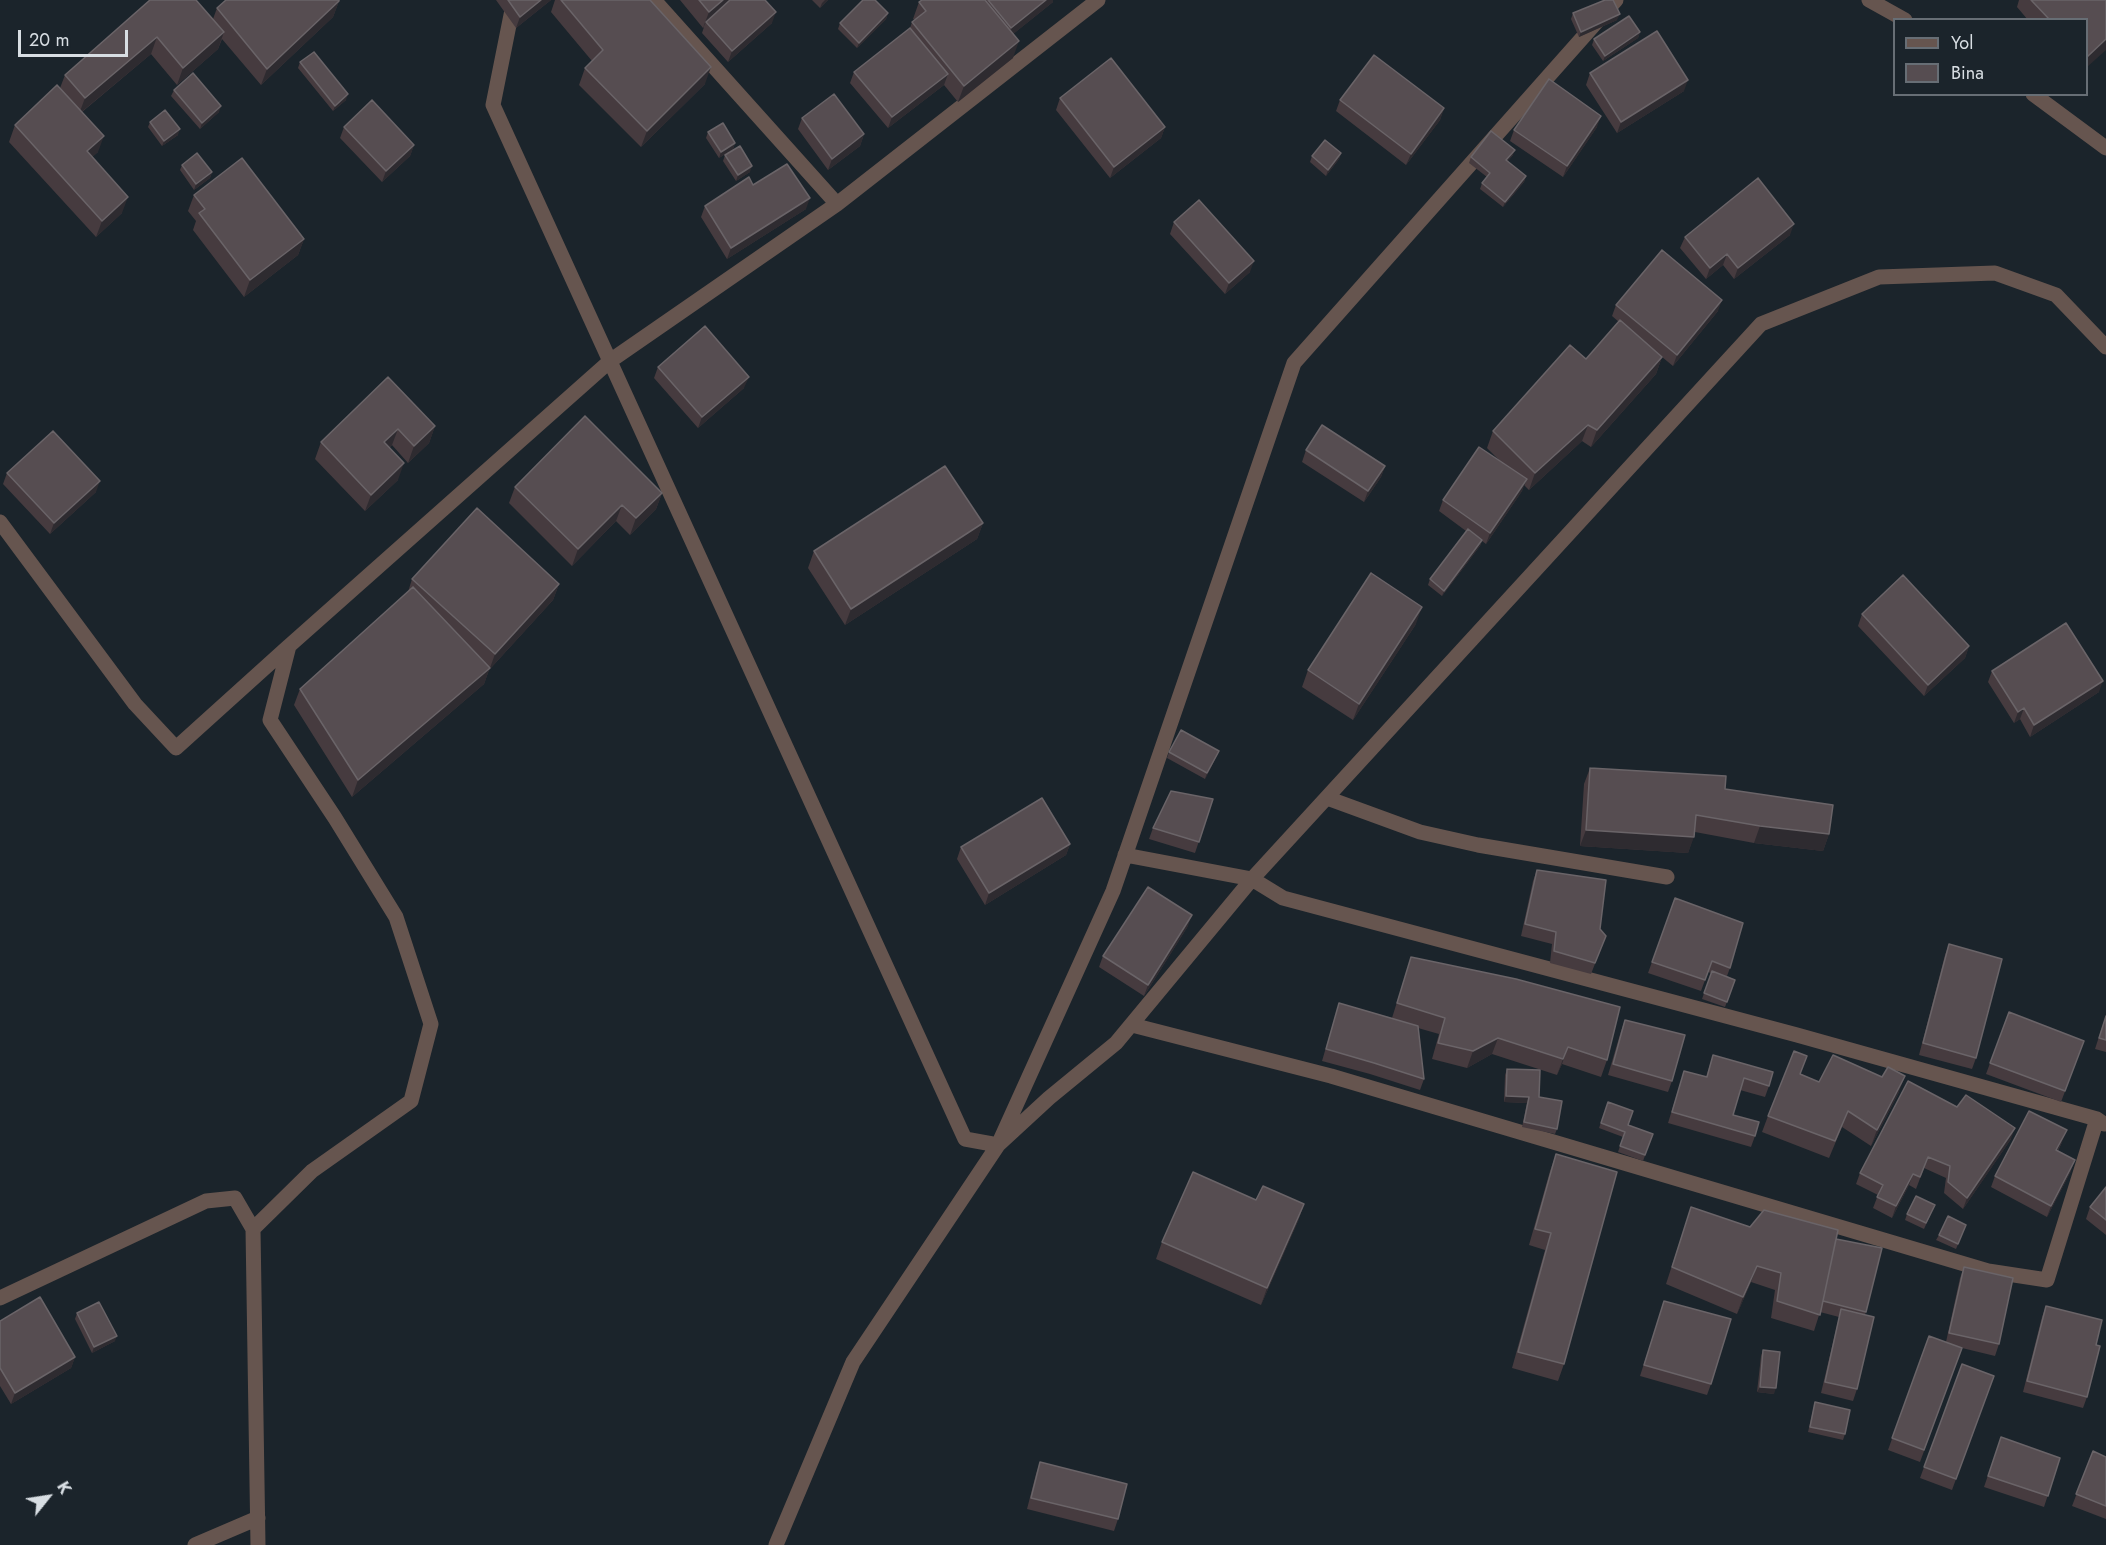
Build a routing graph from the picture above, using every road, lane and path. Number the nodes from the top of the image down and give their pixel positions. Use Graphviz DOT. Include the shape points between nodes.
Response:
graph roads {
  1 [pos="514,0"];
  2 [pos="654,0"];
  3 [pos="1098,0"];
  4 [pos="1616,0"];
  5 [pos="1869,0"];
  6 [pos="1901,18"];
  7 [pos="2036,96"];
  8 [pos="2106,148"];
  9 [pos="837,204"];
  10 [pos="2106,347"];
  11 [pos="610,361"];
  12 [pos="0,522"];
  13 [pos="289,646"];
  14 [pos="1327,798"];
  15 [pos="1125,855"];
  16 [pos="1667,877"];
  17 [pos="1252,879"];
  18 [pos="1132,1025"];
  19 [pos="2102,1123"];
  20 [pos="998,1145"];
  21 [pos="253,1228"];
  22 [pos="0,1298"];
  23 [pos="258,1518"];
  24 [pos="195,1545"];
  25 [pos="258,1545"];
  26 [pos="776,1545"];
  1 -- 11 [label="street" via="493,105"];
  2 -- 9 [label="street"];
  3 -- 9 [label="street"];
  4 -- 15 [label="street" via="1294,363"];
  5 -- 6 [label="street"];
  7 -- 8 [label="street"];
  9 -- 11 [label="street"];
  10 -- 14 [label="street" via="2056,295 1995,273 1879,277 1761,324"];
  11 -- 13 [label="street"];
  11 -- 20 [label="street" via="965,1139"];
  12 -- 13 [label="street" via="135,705 176,748"];
  13 -- 21 [label="street" via="270,720 396,917 431,1024 411,1101 312,1171"];
  14 -- 16 [label="street" via="1431,834 1478,845"];
  14 -- 17 [label="street"];
  15 -- 17 [label="street"];
  15 -- 20 [label="street" via="1113,891"];
  17 -- 18 [label="street"];
  17 -- 19 [label="street" via="1283,898 1797,1035"];
  18 -- 19 [label="street" via="1331,1076 1988,1271 2047,1280"];
  18 -- 20 [label="street"];
  20 -- 26 [label="street" via="853,1362"];
  21 -- 22 [label="street" via="235,1198 206,1201"];
  21 -- 23 [label="street"];
  23 -- 24 [label="street"];
  23 -- 25 [label="street"];
}
